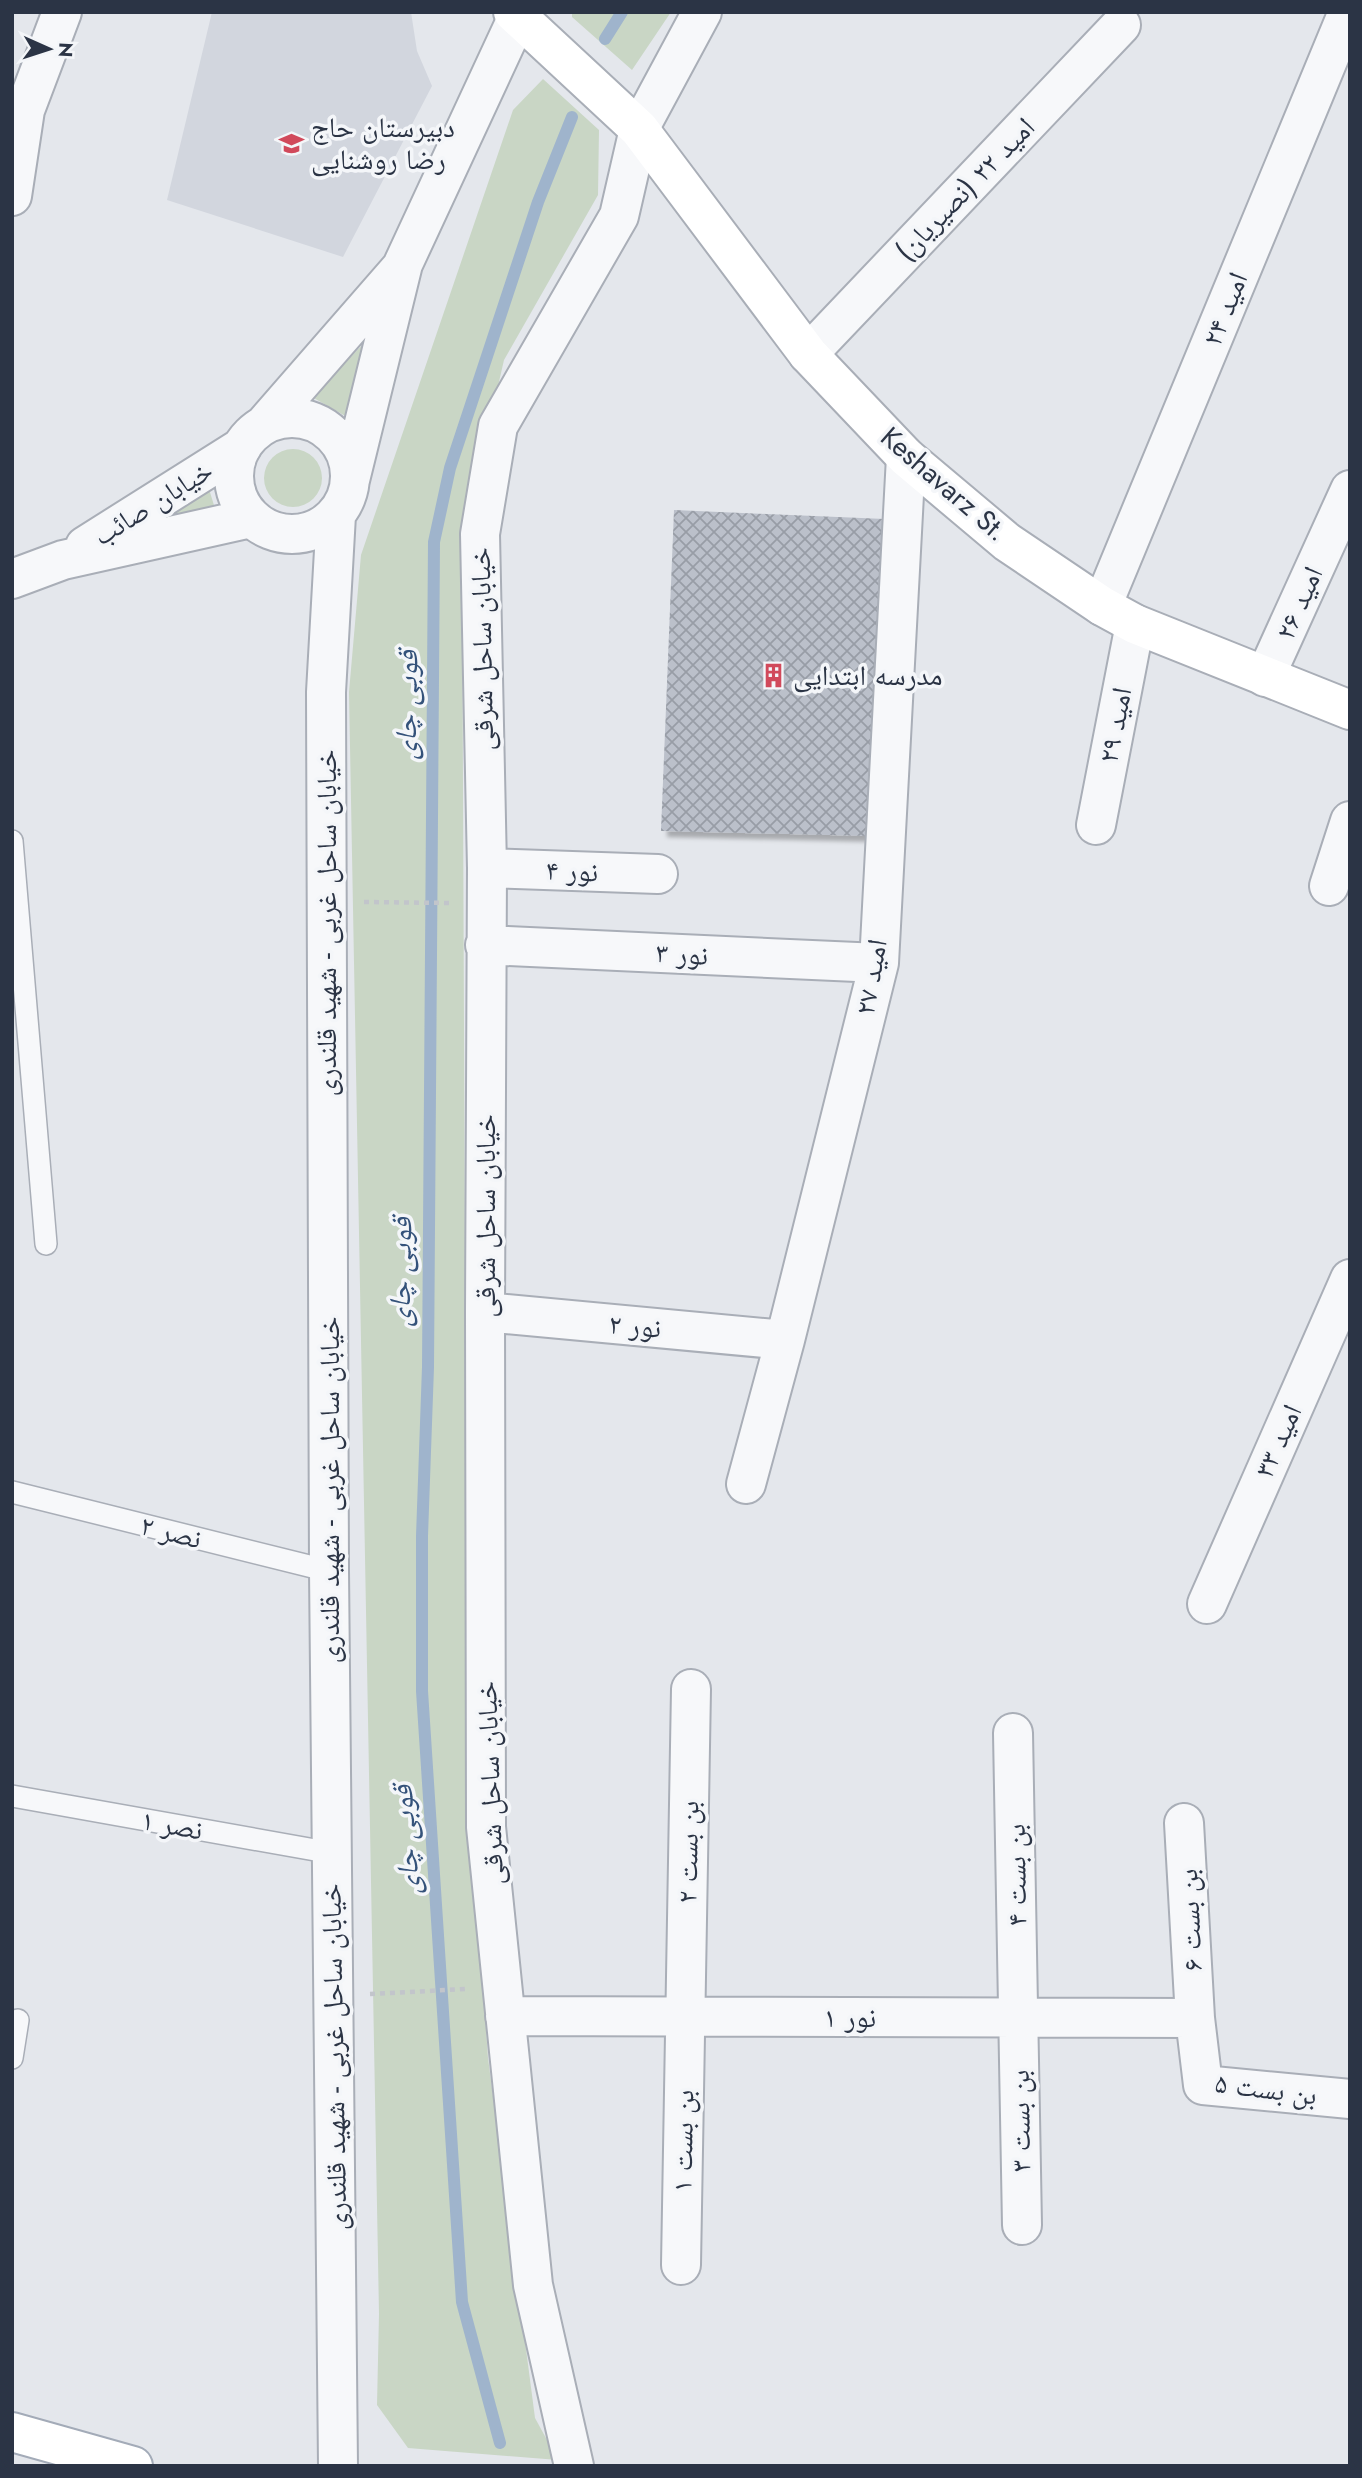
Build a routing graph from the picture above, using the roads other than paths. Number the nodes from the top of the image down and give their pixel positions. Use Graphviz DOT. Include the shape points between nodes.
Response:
graph roads {
  1 [pos="62,12"];
  2 [pos="702,12"];
  3 [pos="1348,12"];
  4 [pos="517,13"];
  5 [pos="1121,24"];
  6 [pos="19,110"];
  7 [pos="639,130"];
  8 [pos="12,196"];
  9 [pos="403,264"];
  10 [pos="808,354"];
  11 [pos="253,436"];
  12 [pos="906,457"];
  13 [pos="350,480"];
  14 [pos="1350,490"];
  15 [pos="336,515"];
  16 [pos="251,518"];
  17 [pos="63,560"];
  18 [pos="12,579"];
  19 [pos="1102,606"];
  20 [pos="1135,624"];
  21 [pos="1265,677"];
  22 [pos="1350,710"];
  23 [pos="1350,821"];
  24 [pos="1096,825"];
  25 [pos="12,841"];
  26 [pos="658,874"];
  27 [pos="486,886"];
  28 [pos="1329,886"];
  29 [pos="485,945"];
  30 [pos="879,962"];
  31 [pos="46,1244"];
  32 [pos="1350,1279"];
  33 [pos="485,1312"];
  34 [pos="785,1340"];
  35 [pos="746,1484"];
  36 [pos="12,1492"];
  37 [pos="329,1571"];
  38 [pos="1207,1604"];
  39 [pos="691,1689"];
  40 [pos="1013,1733"];
  41 [pos="12,1796"];
  42 [pos="1184,1823"];
  43 [pos="332,1853"];
  44 [pos="504,2001"];
  45 [pos="685,2016"];
  46 [pos="1018,2018"];
  47 [pos="1195,2018"];
  48 [pos="18,2021"];
  49 [pos="12,2058"];
  50 [pos="1350,2099"];
  51 [pos="1023,2225"];
  52 [pos="681,2265"];
  53 [pos="12,2432"];
  54 [pos="133,2466"];
  55 [pos="338,2466"];
  56 [pos="573,2466"];
  1 -- 6 [label="street"];
  2 -- 7 [label="street, خیابان ساحل شرقی"];
  3 -- 19 [label="street, امید ۲۴"];
  4 -- 7 [label="main road, Keshavarz St."];
  4 -- 9 [label="street"];
  5 -- 10 [label="street, امید ۲۲ (نصیریان)"];
  6 -- 8 [label="street"];
  7 -- 10 [label="main road, Keshavarz St."];
  7 -- 27 [label="street, خیابان ساحل شرقی" via="619,216 498,426 480,534"];
  9 -- 11 [label="street"];
  9 -- 13 [label="street"];
  10 -- 12 [label="main road, Keshavarz St."];
  11 -- 13 [label="street" via="281,419 315,423 342,446"];
  11 -- 16 [label="street" via="236,461 234,476 242,506"];
  11 -- 17 [label="street, خیابان صائب"];
  12 -- 19 [label="main road, Keshavarz St." via="1007,542"];
  12 -- 30 [label="street, امید ۲۷"];
  13 -- 15 [label="street"];
  14 -- 21 [label="street, امید ۲۶"];
  15 -- 16 [label="street" via="304,534 267,529"];
  15 -- 37 [label="street, خیابان ساحل غربی - شهید قلندری" via="326,692"];
  16 -- 17 [label="street, خیابان صائب"];
  17 -- 18 [label="street, خیابان صائب"];
  19 -- 20 [label="main road, Keshavarz St."];
  20 -- 21 [label="main road, Keshavarz St."];
  20 -- 24 [label="street, امید ۲۹"];
  21 -- 22 [label="main road, Keshavarz St."];
  23 -- 28 [label="street"];
  25 -- 31 [label="lane"];
  26 -- 27 [label="street, نور ۴"];
  27 -- 29 [label="street, خیابان ساحل شرقی"];
  29 -- 30 [label="street, نور ۳"];
  29 -- 33 [label="street, خیابان ساحل شرقی"];
  30 -- 34 [label="street, امید ۲۷"];
  32 -- 38 [label="street, امید ۳۳"];
  33 -- 34 [label="street, نور ۲"];
  33 -- 44 [label="street, خیابان ساحل شرقی" via="486,1826"];
  34 -- 35 [label="street, امید ۲۷"];
  36 -- 37 [label="lane, نصر ۲"];
  37 -- 43 [label="street, خیابان ساحل غربی - شهید قلندری"];
  39 -- 45 [label="street, بن بست ۲"];
  40 -- 46 [label="street, بن بست ۴"];
  41 -- 43 [label="lane, نصر ۱"];
  42 -- 47 [label="street, بن بست ۶"];
  43 -- 55 [label="street, خیابان ساحل غربی - شهید قلندری"];
  44 -- 45 [label="street, نور ۱"];
  44 -- 56 [label="street, خیابان ساحل شرقی" via="533,2285"];
  45 -- 46 [label="street, نور ۱"];
  45 -- 52 [label="street, بن بست ۱"];
  46 -- 47 [label="street, نور ۱"];
  46 -- 51 [label="street, بن بست ۳"];
  47 -- 50 [label="street, بن بست ۵" via="1203,2085"];
  48 -- 49 [label="lane"];
  53 -- 54 [label="main road"];
}
